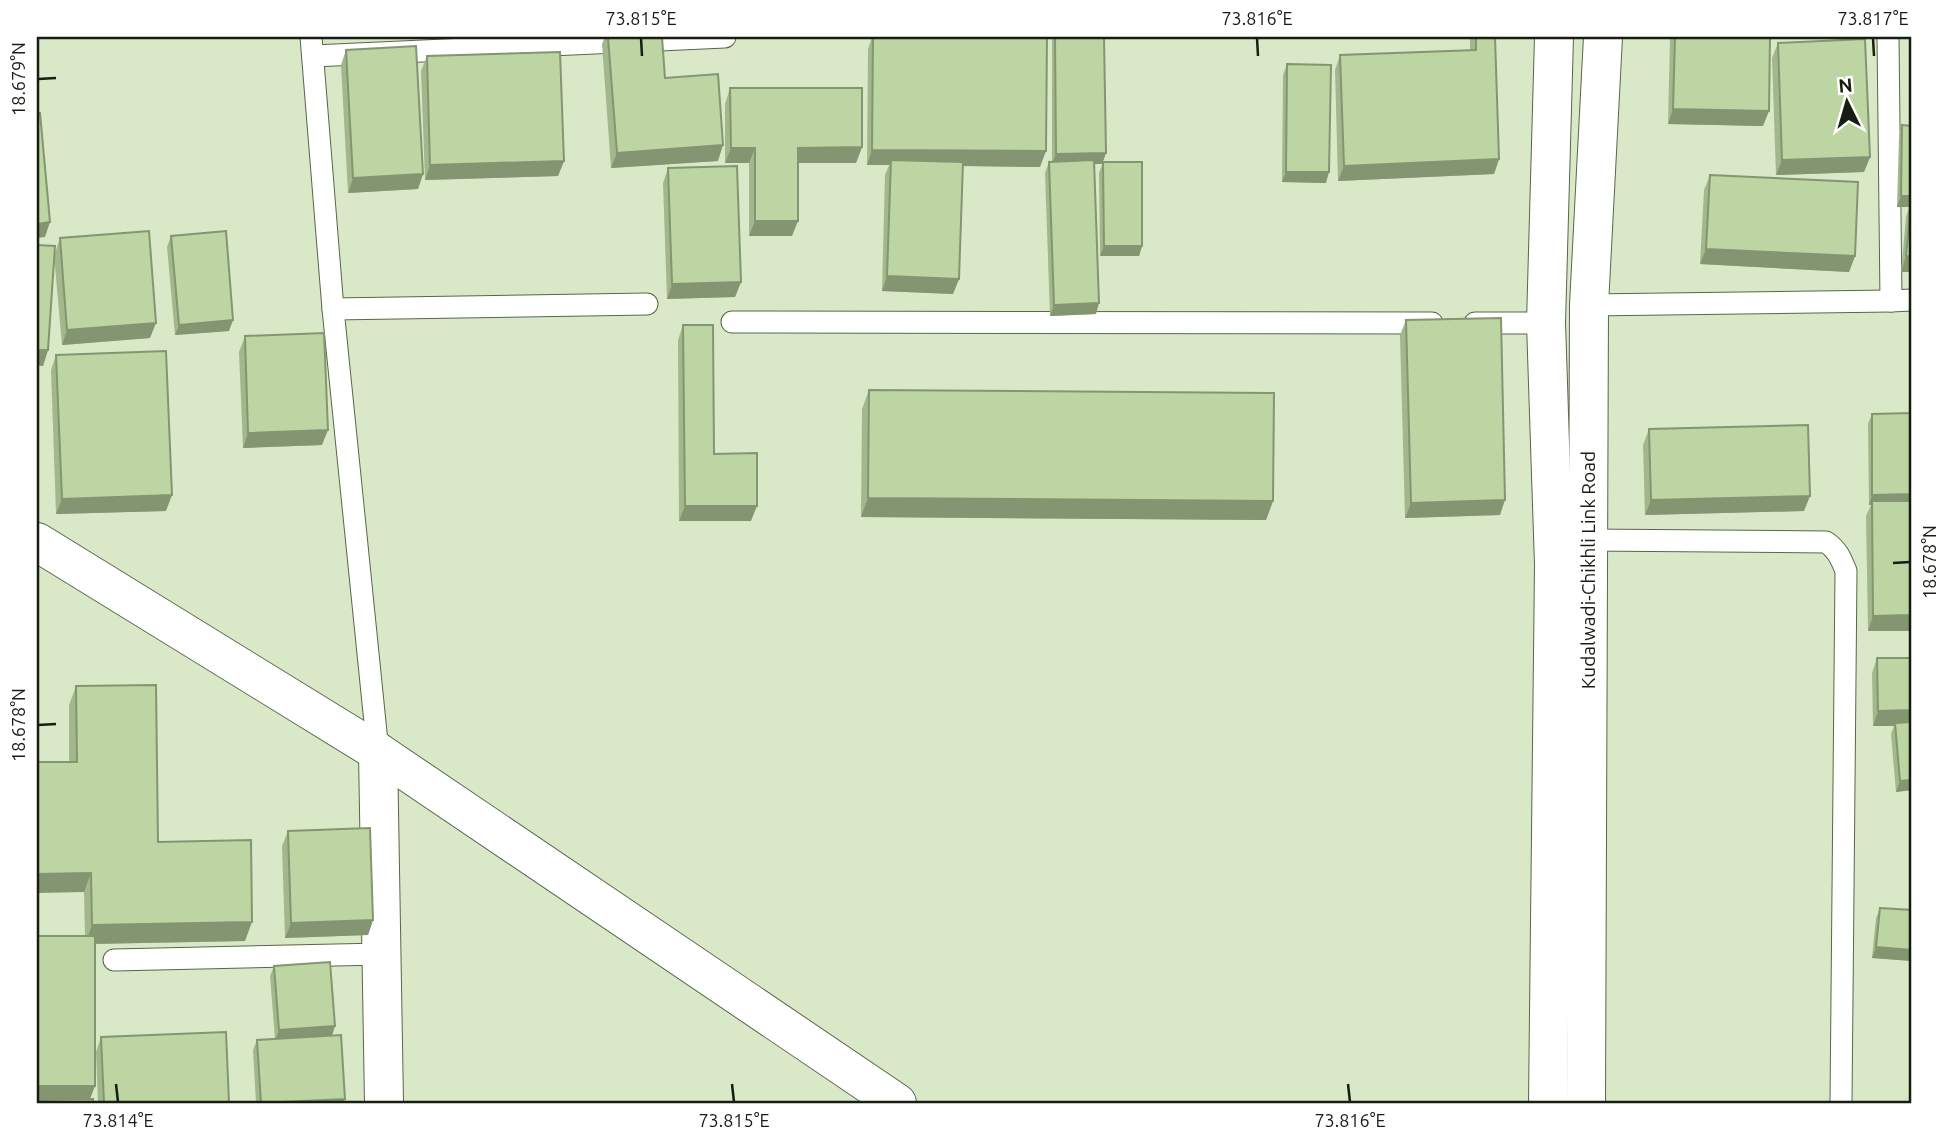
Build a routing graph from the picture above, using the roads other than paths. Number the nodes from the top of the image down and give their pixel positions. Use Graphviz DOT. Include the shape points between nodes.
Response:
graph roads {
  1 [pos="725,37"];
  2 [pos="1553,37"];
  3 [pos="1603,37"];
  4 [pos="1888,37"];
  5 [pos="312,47"];
  6 [pos="1912,300"];
  7 [pos="1891,301"];
  8 [pos="648,304"];
  9 [pos="1589,305"];
  10 [pos="333,309"];
  11 [pos="732,322"];
  12 [pos="1546,323"];
  13 [pos="1588,540"];
  14 [pos="37,542"];
  15 [pos="378,752"];
  16 [pos="382,954"];
  17 [pos="114,960"];
  18 [pos="384,1103"];
  19 [pos="898,1103"];
  20 [pos="1548,1103"];
  21 [pos="1586,1103"];
  22 [pos="1841,1103"];
  1 -- 5 [label="lane"];
  2 -- 12 [label="main road, Kudalwadi-Chikhli Link Road"];
  3 -- 9 [label="main road, Kudalwadi-Chikhli Link Road"];
  4 -- 7 [label="lane"];
  5 -- 10 [label="lane"];
  6 -- 7 [label="lane"];
  7 -- 9 [label="lane"];
  8 -- 10 [label="lane"];
  9 -- 13 [label="main road, Kudalwadi-Chikhli Link Road"];
  10 -- 15 [label="lane"];
  11 -- 12 [label="lane"];
  12 -- 20 [label="main road, Kudalwadi-Chikhli Link Road" via="1554,565"];
  13 -- 21 [label="main road, Kudalwadi-Chikhli Link Road"];
  13 -- 22 [label="lane" via="1826,542 1836,549 1846,571"];
  14 -- 15 [label="main road"];
  15 -- 16 [label="main road"];
  15 -- 19 [label="main road"];
  16 -- 17 [label="lane"];
  16 -- 18 [label="main road"];
}
